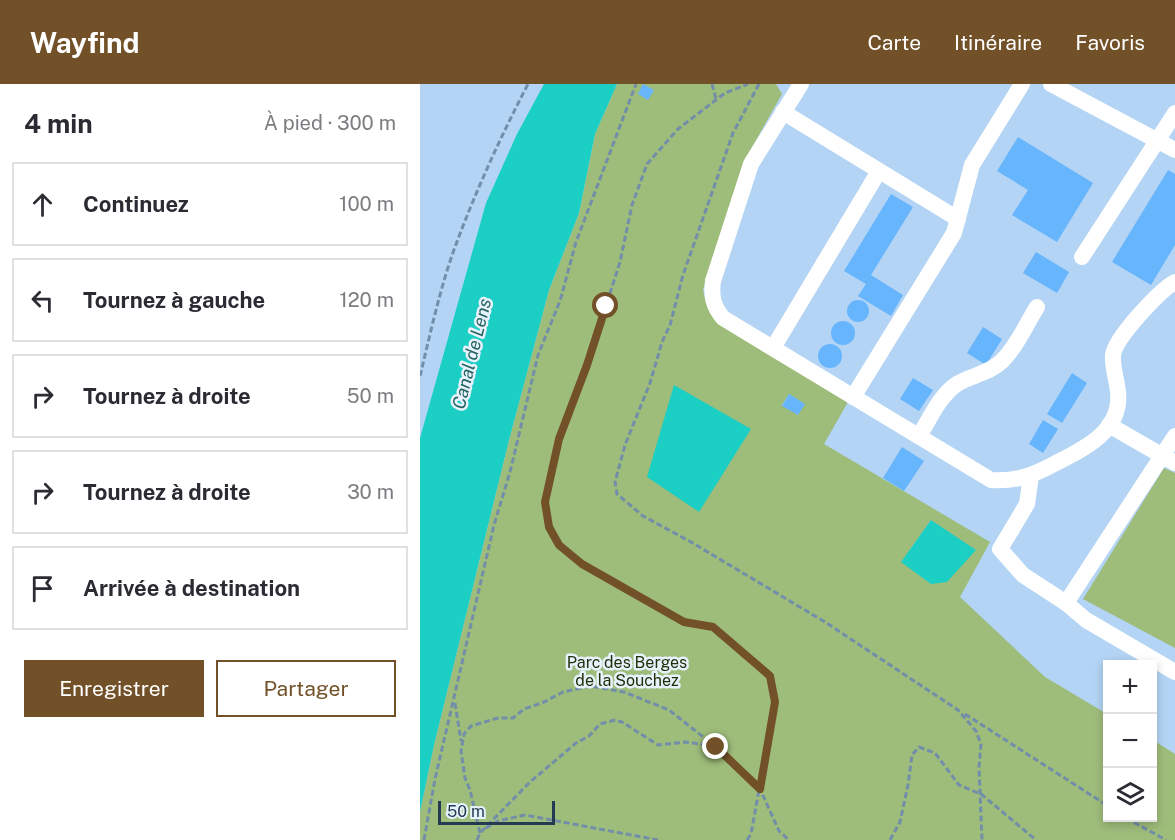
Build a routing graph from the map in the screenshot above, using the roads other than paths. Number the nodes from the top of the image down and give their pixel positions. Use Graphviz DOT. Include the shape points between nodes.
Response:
graph roads {
  1 [pos="801,84"];
  2 [pos="1022,84"];
  3 [pos="1051,84"];
  4 [pos="783,112"];
  5 [pos="1175,113"];
  6 [pos="1155,141"];
  7 [pos="1175,150"];
  8 [pos="879,171"];
  9 [pos="958,219"];
  10 [pos="1082,256"];
  11 [pos="1175,282"];
  12 [pos="1037,307"];
  13 [pos="772,348"];
  14 [pos="853,397"];
  15 [pos="1109,425"];
  16 [pos="1175,435"];
  17 [pos="919,436"];
  18 [pos="1169,459"];
  19 [pos="1031,476"];
  20 [pos="1066,603"];
  21 [pos="1175,672"];
  1 -- 4 [label="lane"];
  2 -- 9 [label="lane" via="972,165"];
  3 -- 6 [label="lane"];
  4 -- 8 [label="lane"];
  4 -- 13 [label="lane" via="751,164 711,293 723,318"];
  5 -- 6 [label="lane"];
  6 -- 7 [label="lane"];
  6 -- 10 [label="lane"];
  8 -- 9 [label="lane"];
  8 -- 13 [label="lane"];
  9 -- 14 [label="lane" via="954,233"];
  11 -- 15 [label="lane" via="1127,330 1113,353 1118,406"];
  12 -- 17 [label="lane" via="1001,362 948,391"];
  13 -- 14 [label="lane"];
  14 -- 17 [label="lane"];
  15 -- 18 [label="lane"];
  15 -- 19 [label="lane" via="1088,447"];
  16 -- 18 [label="lane"];
  17 -- 19 [label="lane" via="991,480"];
  18 -- 20 [label="lane"];
  19 -- 20 [label="lane" via="1027,504 1000,549 1023,574"];
  20 -- 21 [label="lane" via="1086,620"];
}
